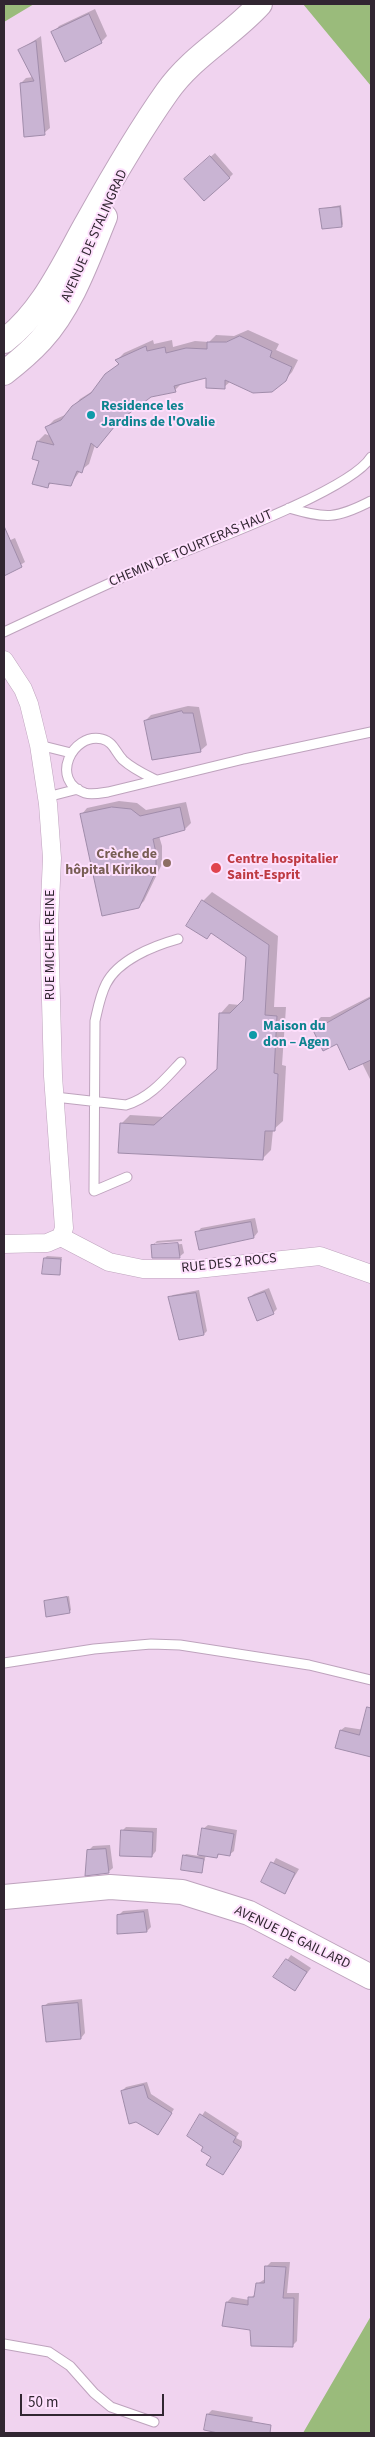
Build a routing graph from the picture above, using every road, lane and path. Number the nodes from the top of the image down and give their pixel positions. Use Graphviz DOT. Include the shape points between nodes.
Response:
graph roads {
  1 [pos="260,4"];
  2 [pos="138,136"];
  3 [pos="48,292"];
  4 [pos="4,341"];
  5 [pos="4,359"];
  6 [pos="4,373"];
  7 [pos="371,457"];
  8 [pos="371,501"];
  9 [pos="289,508"];
  10 [pos="4,632"];
  11 [pos="4,660"];
  12 [pos="371,732"];
  13 [pos="39,745"];
  14 [pos="71,753"];
  15 [pos="156,780"];
  16 [pos="78,789"];
  17 [pos="47,796"];
  18 [pos="178,939"];
  19 [pos="181,1062"];
  20 [pos="55,1097"];
  21 [pos="96,1102"];
  22 [pos="127,1177"];
  23 [pos="61,1237"];
  24 [pos="4,1244"];
  25 [pos="371,1274"];
  26 [pos="4,1663"];
  27 [pos="371,1680"];
  28 [pos="4,1897"];
  29 [pos="371,1977"];
  30 [pos="4,2344"];
  31 [pos="154,2422"];
  1 -- 2 [label="main road, AVENUE DE STALINGRAD" via="194,61 168,90"];
  2 -- 3 [label="main road, AVENUE DE STALINGRAD"];
  2 -- 6 [label="main road, AVENUE DE STALINGRAD" via="86,265 57,319 41,340"];
  3 -- 4 [label="main road, AVENUE DE STALINGRAD" via="29,318"];
  3 -- 5 [label="street" via="51,297 48,313 28,340"];
  7 -- 9 [label="lane, CHEMIN DE TOURTERAS HAUT" via="342,481"];
  8 -- 9 [label="lane" via="334,516 316,516"];
  9 -- 10 [label="lane, CHEMIN DE TOURTERAS HAUT" via="140,570"];
  11 -- 13 [label="street, RUE MICHEL REINE" via="23,690"];
  12 -- 15 [label="lane"];
  13 -- 14 [label="lane"];
  13 -- 17 [label="street, RUE MICHEL REINE"];
  14 -- 15 [label="lane" via="93,739 110,742 121,758"];
  14 -- 16 [label="lane" via="67,773"];
  15 -- 16 [label="lane" via="93,794"];
  16 -- 17 [label="lane"];
  17 -- 20 [label="street, RUE MICHEL REINE" via="52,858 49,925"];
  18 -- 21 [label="lane" via="133,958 107,981 95,1021"];
  19 -- 21 [label="lane" via="149,1094 136,1102 126,1105"];
  20 -- 21 [label="lane"];
  20 -- 23 [label="street, RUE MICHEL REINE" via="64,1228"];
  21 -- 22 [label="lane" via="94,1191"];
  23 -- 24 [label="street" via="47,1243"];
  23 -- 25 [label="street, RUE DES 2 ROCS" via="108,1262 143,1269 197,1269 320,1256"];
  26 -- 27 [label="lane" via="94,1649 180,1645 309,1666"];
  28 -- 29 [label="main road, AVENUE DE GAILLARD" via="110,1887 182,1892 249,1913"];
  30 -- 31 [label="lane" via="49,2352 70,2366 111,2407"];
}
